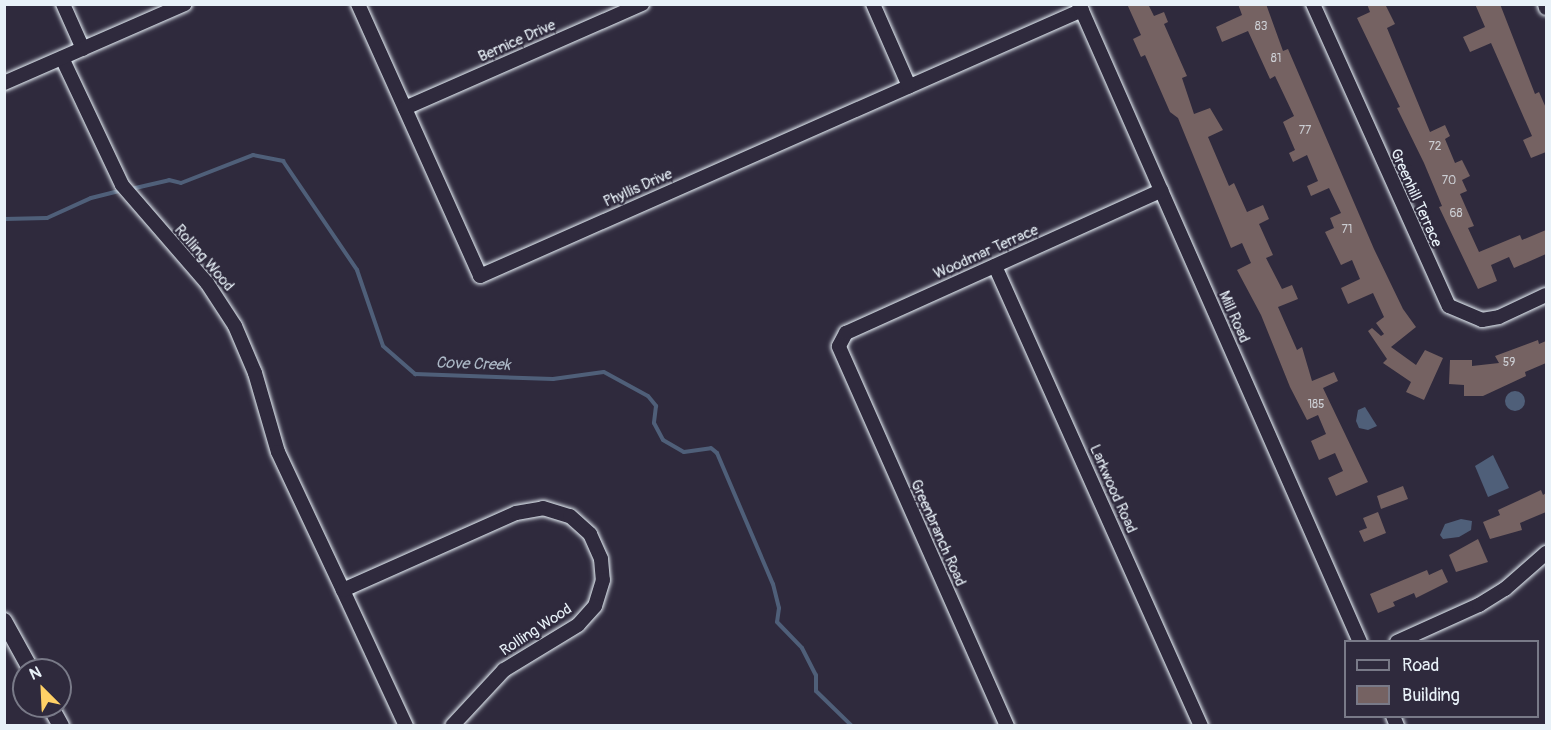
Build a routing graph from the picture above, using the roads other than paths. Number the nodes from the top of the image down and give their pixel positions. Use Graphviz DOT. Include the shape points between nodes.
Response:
graph roads {
  1 [pos="63,4"];
  2 [pos="185,4"];
  3 [pos="358,4"];
  4 [pos="642,4"];
  5 [pos="873,4"];
  6 [pos="1313,4"];
  7 [pos="1080,7"];
  8 [pos="82,49"];
  9 [pos="62,58"];
  10 [pos="4,83"];
  11 [pos="909,86"];
  12 [pos="405,108"];
  13 [pos="1161,191"];
  14 [pos="995,266"];
  15 [pos="1546,295"];
  16 [pos="840,354"];
  17 [pos="1546,553"];
  18 [pos="343,590"];
  19 [pos="4,621"];
  20 [pos="1359,640"];
  21 [pos="1401,640"];
  22 [pos="24,658"];
  23 [pos="406,726"];
  24 [pos="452,726"];
  25 [pos="1007,726"];
  26 [pos="1201,726"];
  1 -- 8 [label="street"];
  2 -- 8 [label="street"];
  3 -- 12 [label="street, Phyllis Drive"];
  4 -- 12 [label="street, Bernice Drive"];
  5 -- 11 [label="street"];
  6 -- 15 [label="street, Greenhill Terrace" via="1449,306 1482,320 1499,317"];
  7 -- 11 [label="street, Phyllis Drive"];
  7 -- 13 [label="street, Mill Road"];
  8 -- 9 [label="street"];
  9 -- 10 [label="street"];
  9 -- 18 [label="street, Rolling Wood" via="122,185 207,283 235,326 252,365 278,452"];
  11 -- 12 [label="street, Phyllis Drive" via="480,276"];
  13 -- 14 [label="street, Woodmar Terrace"];
  13 -- 20 [label="street, Mill Road"];
  14 -- 16 [label="street, Woodmar Terrace" via="846,333 839,346"];
  14 -- 26 [label="street, Larkwood Road"];
  16 -- 25 [label="street, Greenbranch Road"];
  17 -- 21 [label="street" via="1505,589 1479,605"];
  18 -- 23 [label="street, Rolling Wood"];
  18 -- 24 [label="street, Rolling Wood" via="530,509 549,509 570,516 590,534 601,559 603,580 595,606 578,625 504,670"];
  19 -- 22 [label="main road"];
}
